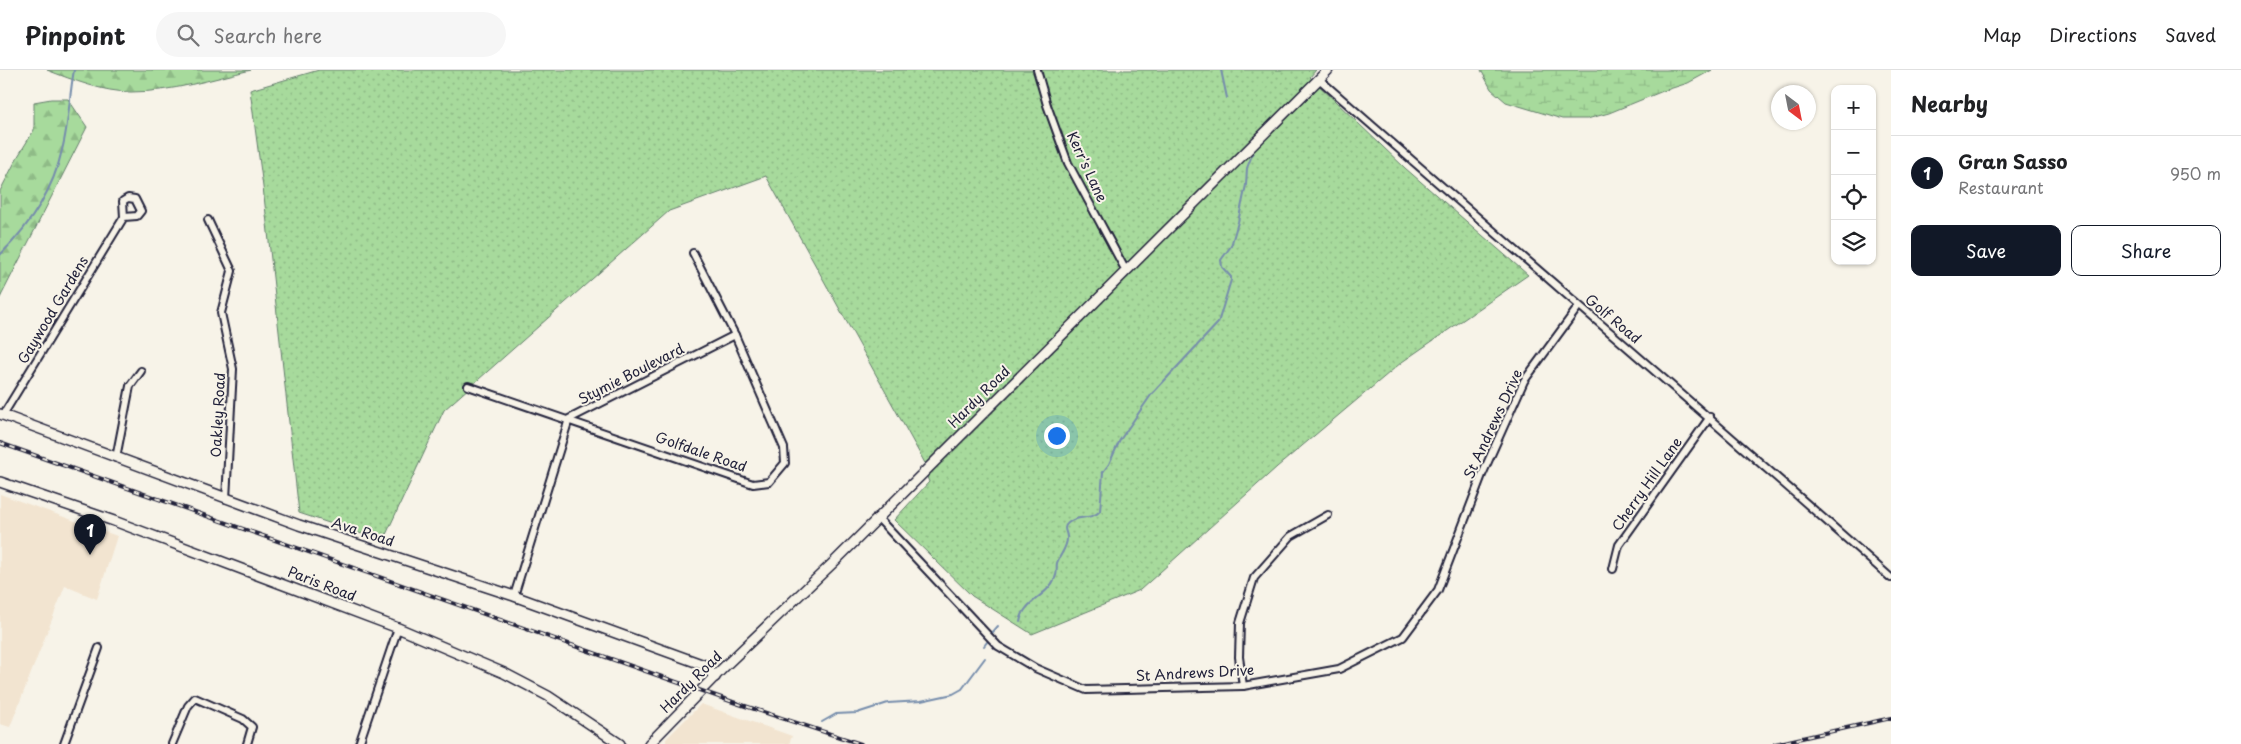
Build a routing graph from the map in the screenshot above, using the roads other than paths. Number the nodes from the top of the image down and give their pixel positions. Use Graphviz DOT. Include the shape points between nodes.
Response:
graph roads {
  1 [pos="1037,70"];
  2 [pos="1328,70"];
  3 [pos="1319,79"];
  4 [pos="124,218"];
  5 [pos="208,220"];
  6 [pos="693,253"];
  7 [pos="1126,271"];
  8 [pos="1579,306"];
  9 [pos="735,335"];
  10 [pos="141,371"];
  11 [pos="468,386"];
  12 [pos="2,415"];
  13 [pos="1710,417"];
  14 [pos="569,419"];
  15 [pos="116,458"];
  16 [pos="0,482"];
  17 [pos="226,498"];
  18 [pos="1328,515"];
  19 [pos="877,517"];
  20 [pos="1613,569"];
  21 [pos="1891,578"];
  22 [pos="514,596"];
  23 [pos="398,628"];
  24 [pos="99,648"];
  25 [pos="715,677"];
  26 [pos="1243,686"];
  27 [pos="64,744"];
  28 [pos="172,744"];
  29 [pos="247,744"];
  30 [pos="359,744"];
  31 [pos="620,744"];
  32 [pos="649,744"];
  1 -- 7 [label="street, Kerr's Lane" via="1068,163"];
  2 -- 3 [label="main road, Hardy Road"];
  3 -- 7 [label="main road, Hardy Road"];
  3 -- 8 [label="street, Golf Road"];
  4 -- 12 [label="street, Gaywood Gardens"];
  5 -- 17 [label="street, Oakley Road" via="232,271 222,313 233,369"];
  6 -- 9 [label="street, Golfdale Road"];
  7 -- 19 [label="main road, Hardy Road"];
  8 -- 13 [label="street, Golf Road"];
  8 -- 26 [label="street, St Andrews Drive" via="1524,381 1482,475 1438,590 1403,637 1339,669"];
  9 -- 14 [label="street, Stymie Boulevard"];
  9 -- 14 [label="street, Golfdale Road" via="784,448 785,464 769,482 753,484"];
  10 -- 15 [label="street" via="130,386"];
  11 -- 14 [label="street, Golfdale Road"];
  12 -- 15 [label="main road, Ava Road"];
  13 -- 20 [label="street, Cherry Hill Lane" via="1619,545"];
  13 -- 21 [label="street, Golf Road"];
  14 -- 22 [label="street, Stymie Boulevard"];
  15 -- 17 [label="main road, Ava Road"];
  16 -- 23 [label="main road, Paris Road" via="114,521"];
  17 -- 22 [label="main road, Ava Road"];
  18 -- 26 [label="street" via="1291,536 1254,578 1240,623 1239,657"];
  19 -- 25 [label="main road, Hardy Road"];
  19 -- 26 [label="street, St Andrews Drive" via="998,646 1035,668 1086,690"];
  22 -- 25 [label="main road, Ava Road" via="704,665"];
  23 -- 30 [label="street"];
  23 -- 31 [label="main road, Paris Road" via="504,673 548,696"];
  24 -- 27 [label="street"];
  25 -- 32 [label="main road, Hardy Road"];
  28 -- 29 [label="street" via="188,706 195,698 243,719 252,727"];
}
